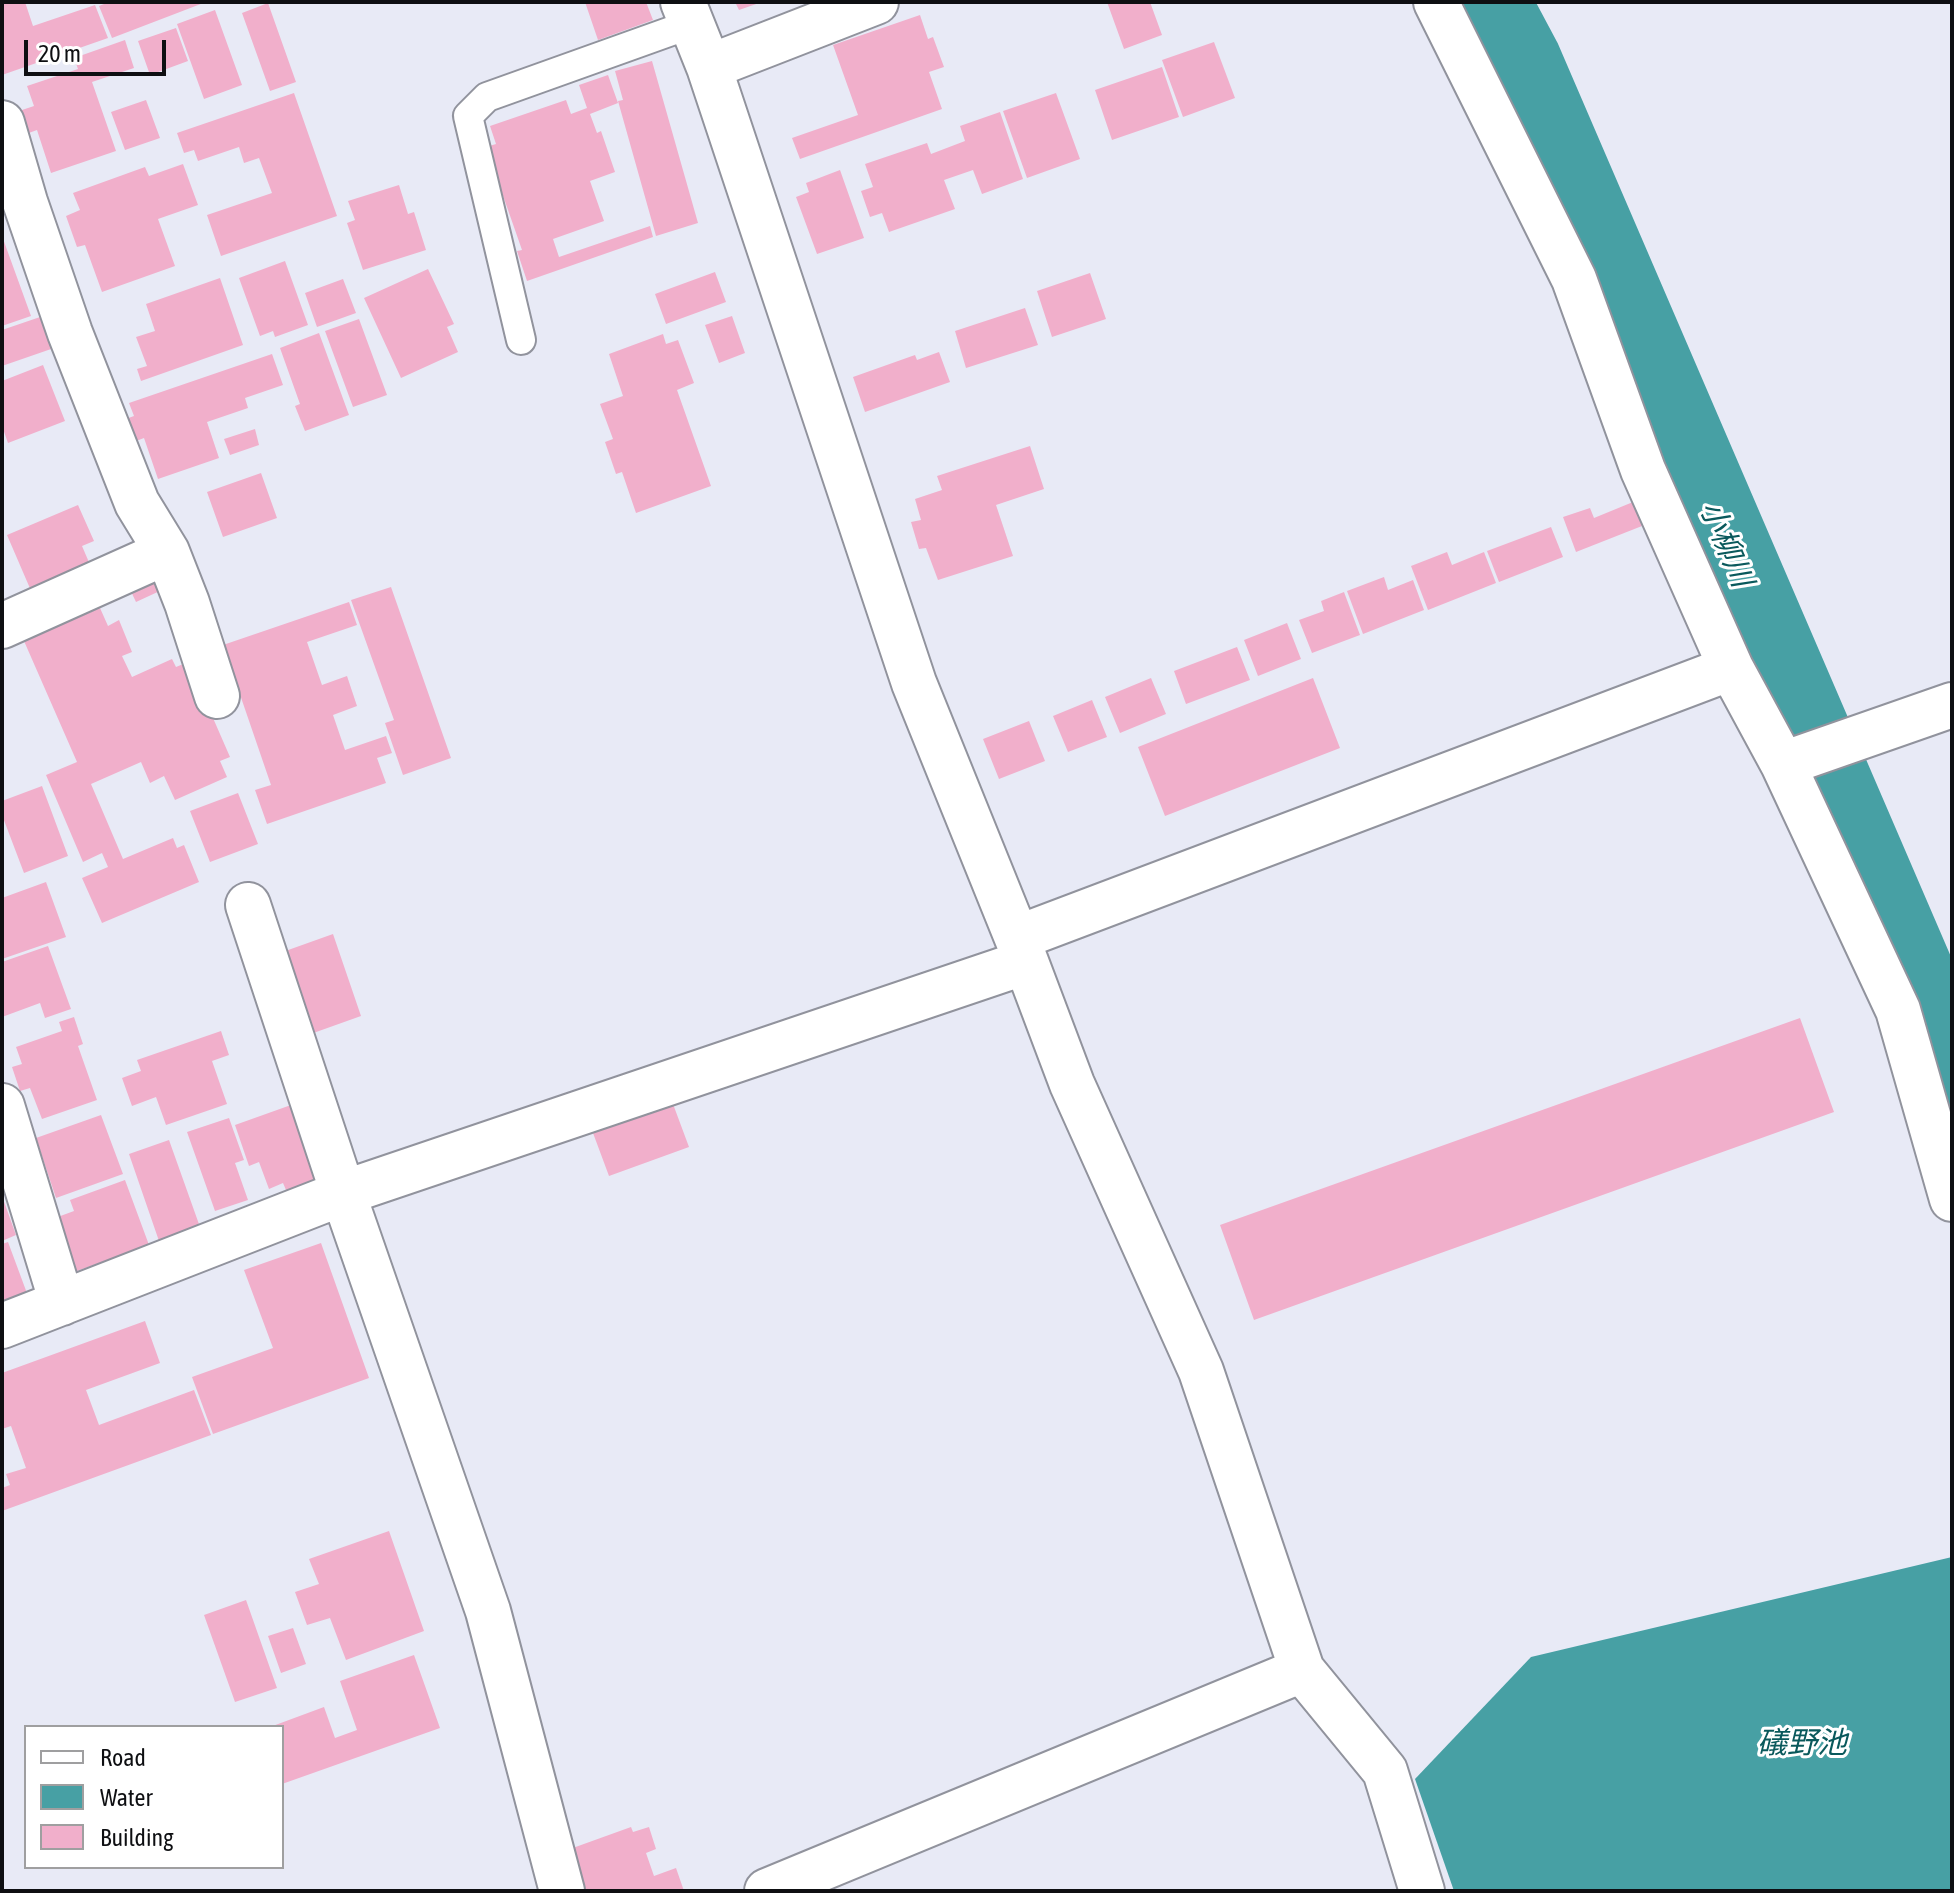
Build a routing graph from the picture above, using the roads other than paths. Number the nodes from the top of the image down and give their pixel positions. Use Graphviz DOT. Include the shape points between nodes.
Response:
graph roads {
  1 [pos="876,2"];
  2 [pos="1436,2"];
  3 [pos="687,13"];
  4 [pos="709,67"];
  5 [pos="2,123"];
  6 [pos="521,340"];
  7 [pos="167,552"];
  8 [pos="2,626"];
  9 [pos="1731,668"];
  10 [pos="217,696"];
  11 [pos="1952,705"];
  12 [pos="1783,764"];
  13 [pos="248,905"];
  14 [pos="1021,950"];
  15 [pos="2,1106"];
  16 [pos="343,1193"];
  17 [pos="1952,1199"];
  18 [pos="62,1303"];
  19 [pos="2,1326"];
  20 [pos="1302,1670"];
  21 [pos="562,1891"];
  22 [pos="767,1891"];
  23 [pos="1422,1891"];
  1 -- 4 [label="street"];
  2 -- 9 [label="street" via="1574,279 1643,470"];
  3 -- 4 [label="street"];
  3 -- 6 [label="lane" via="487,97 468,116"];
  4 -- 14 [label="street" via="914,683"];
  5 -- 7 [label="street" via="70,333 137,503"];
  7 -- 8 [label="street"];
  7 -- 10 [label="street"];
  9 -- 12 [label="street"];
  9 -- 14 [label="street"];
  11 -- 12 [label="street"];
  12 -- 17 [label="street" via="1898,1010"];
  13 -- 16 [label="street"];
  14 -- 16 [label="street"];
  14 -- 20 [label="street" via="1072,1084 1201,1371"];
  15 -- 18 [label="street"];
  16 -- 18 [label="street"];
  16 -- 21 [label="street" via="488,1611"];
  18 -- 19 [label="street"];
  20 -- 22 [label="street"];
  20 -- 23 [label="street" via="1385,1771"];
}
